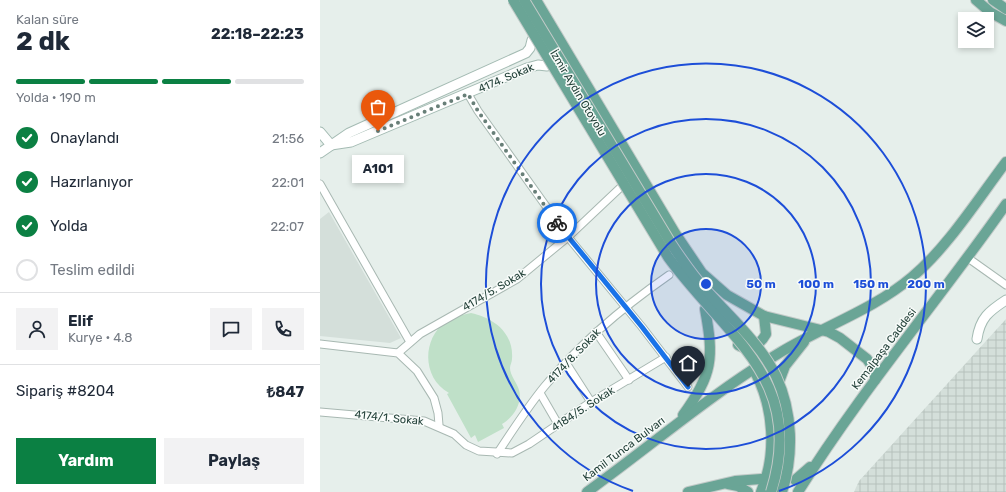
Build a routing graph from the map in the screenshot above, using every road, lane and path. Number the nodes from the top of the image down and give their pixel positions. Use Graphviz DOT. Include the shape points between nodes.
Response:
graph roads {
  1 [pos="508,0"];
  2 [pos="513,0"];
  3 [pos="524,0"];
  4 [pos="536,0"];
  5 [pos="976,0"];
  6 [pos="993,0"];
  7 [pos="1006,9"];
  8 [pos="1006,20"];
  9 [pos="532,40"];
  10 [pos="547,66"];
  11 [pos="468,94"];
  12 [pos="320,132"];
  13 [pos="331,145"];
  14 [pos="320,153"];
  15 [pos="1006,162"];
  16 [pos="320,184"];
  17 [pos="620,187"];
  18 [pos="1006,204"];
  19 [pos="568,237"];
  20 [pos="968,258"];
  21 [pos="669,275"];
  22 [pos="1006,285"];
  23 [pos="1006,300"];
  24 [pos="624,307"];
  25 [pos="705,309"];
  26 [pos="764,316"];
  27 [pos="820,330"];
  28 [pos="596,332"];
  29 [pos="977,339"];
  30 [pos="733,341"];
  31 [pos="410,342"];
  32 [pos="320,344"];
  33 [pos="398,353"];
  34 [pos="666,357"];
  35 [pos="566,363"];
  36 [pos="754,370"];
  37 [pos="629,380"];
  38 [pos="875,380"];
  39 [pos="688,387"];
  40 [pos="540,393"];
  41 [pos="591,402"];
  42 [pos="320,412"];
  43 [pos="770,421"];
  44 [pos="677,423"];
  45 [pos="558,424"];
  46 [pos="439,426"];
  47 [pos="497,454"];
  48 [pos="817,461"];
  49 [pos="790,464"];
  50 [pos="770,474"];
  51 [pos="795,480"];
  52 [pos="726,483"];
  53 [pos="587,492"];
  54 [pos="688,492"];
  55 [pos="748,492"];
  56 [pos="761,492"];
  57 [pos="771,492"];
  58 [pos="782,492"];
  59 [pos="788,492"];
  60 [pos="798,492"];
  1 -- 9 [label="main road, İzmir Aydın Otoyolu"];
  2 -- 57 [label="main road, bridge" via="668,256 757,364 775,402 781,437 778,471"];
  3 -- 49 [label="main road, bridge" via="672,245 698,281 759,350 776,376 784,399 789,427"];
  4 -- 26 [label="main road" via="694,263 716,286 739,303"];
  5 -- 8 [label="main road" via="990,12"];
  6 -- 7 [label="main road"];
  9 -- 10 [label="main road, İzmir Aydın Otoyolu"];
  9 -- 13 [label="main road, 4174. Sokak" via="526,53 348,133"];
  10 -- 11 [label="main road, 4174. Sokak" via="528,68"];
  10 -- 17 [label="main road, İzmir Aydın Otoyolu"];
  11 -- 13 [label="main road, 4174. Sokak" via="350,142"];
  11 -- 19 [label="street"];
  12 -- 13 [label="main road"];
  13 -- 14 [label="main road, 4174. Sokak"];
  15 -- 27 [label="main road" via="931,260 888,295 864,310"];
  16 -- 31 [label="street"];
  17 -- 19 [label="street, 4174/5. Sokak"];
  17 -- 25 [label="main road, İzmir Aydın Otoyolu" via="667,262"];
  18 -- 20 [label="main road, Kemalpaşa Caddesi"];
  19 -- 24 [label="street"];
  19 -- 31 [label="street, 4174/5. Sokak" via="517,279 445,319"];
  20 -- 22 [label="street"];
  20 -- 38 [label="main road, Kemalpaşa Caddesi"];
  21 -- 24 [label="street, 4174/8. Sokak"];
  23 -- 29 [label="main road" via="991,310 979,325"];
  24 -- 28 [label="street, 4174/8. Sokak"];
  24 -- 34 [label="street"];
  25 -- 30 [label="main road, İzmir Aydın Otoyolu"];
  25 -- 44 [label="main road" via="711,346 708,372 695,400"];
  26 -- 27 [label="main road"];
  26 -- 30 [label="main road" via="766,334 756,345 744,348"];
  27 -- 36 [label="main road"];
  27 -- 38 [label="main road" via="834,334 861,352 872,365"];
  27 -- 43 [label="main road" via="800,346 785,366 773,395"];
  28 -- 35 [label="street, 4174/8. Sokak"];
  28 -- 37 [label="street"];
  30 -- 36 [label="main road, İzmir Aydın Otoyolu"];
  31 -- 33 [label="street, 4174/5. Sokak"];
  32 -- 33 [label="street"];
  33 -- 46 [label="street" via="417,372 434,398"];
  34 -- 37 [label="street, 4184/5. Sokak"];
  34 -- 39 [label="street"];
  35 -- 40 [label="street, 4174/8. Sokak"];
  35 -- 41 [label="street"];
  36 -- 43 [label="main road, İzmir Aydın Otoyolu" via="766,398"];
  36 -- 44 [label="main road, Kamil Tunca Bulvarı"];
  37 -- 41 [label="street, 4184/5. Sokak"];
  38 -- 48 [label="main road, Kemalpaşa Caddesi"];
  40 -- 45 [label="street"];
  40 -- 47 [label="street, 4174/8. Sokak"];
  41 -- 45 [label="street, 4184/5. Sokak"];
  42 -- 46 [label="street, 4174/1. Sokak" via="424,421"];
  43 -- 50 [label="main road"];
  44 -- 53 [label="main road, Kamil Tunca Bulvarı"];
  45 -- 47 [label="street, 4184/5. Sokak" via="512,453"];
  46 -- 47 [label="street, 4174/1. Sokak" via="454,434 466,445 479,451"];
  48 -- 51 [label="main road"];
  48 -- 60 [label="main road, Kemalpaşa Caddesi"];
  49 -- 58 [label="main road, bridge"];
  49 -- 59 [label="main road, bridge"];
  50 -- 52 [label="main road"];
  50 -- 56 [label="main road"];
  52 -- 54 [label="main road"];
  52 -- 55 [label="main road"];
}
